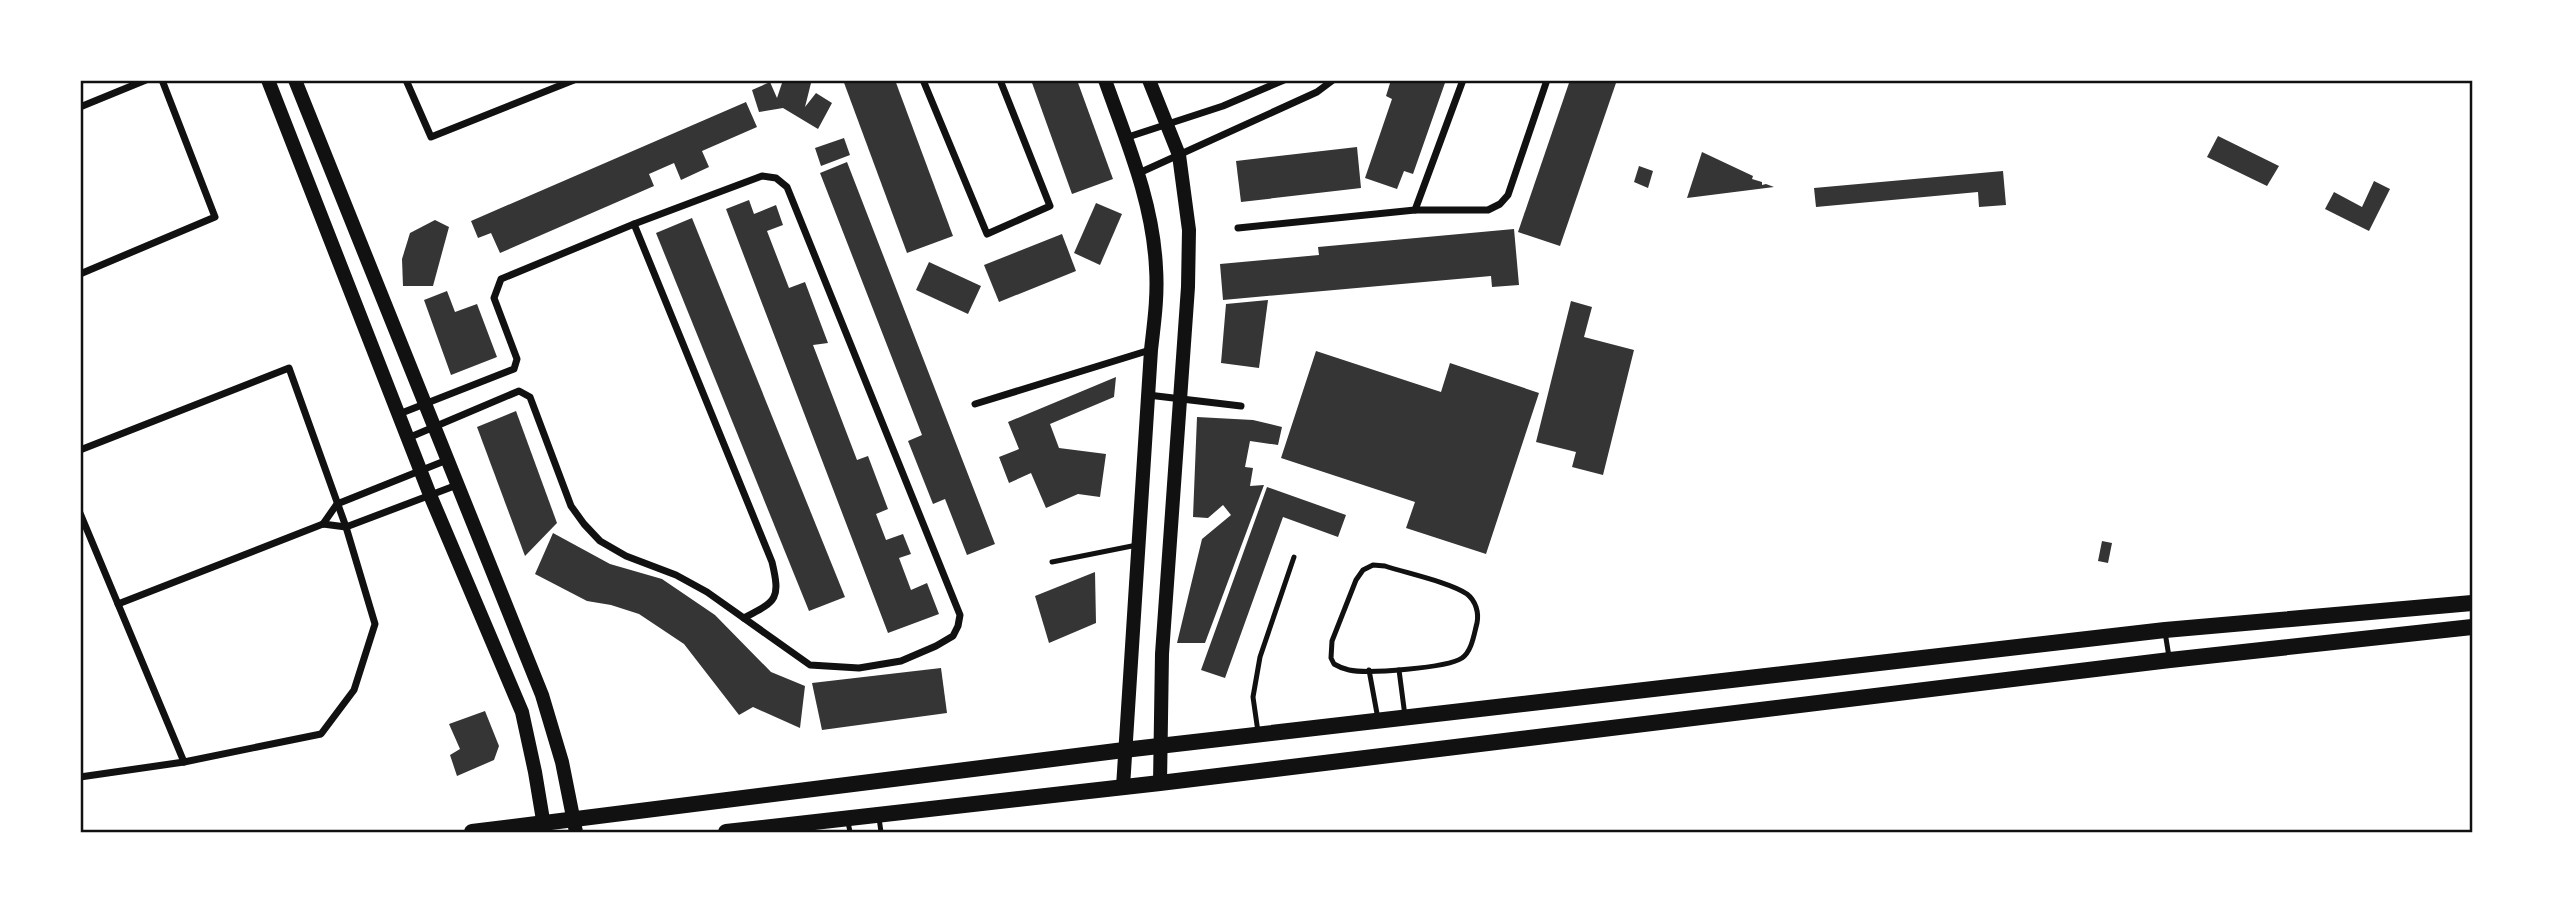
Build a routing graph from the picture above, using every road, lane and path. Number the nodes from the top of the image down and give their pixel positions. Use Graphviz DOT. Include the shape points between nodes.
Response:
graph roads {
  1 [pos="146,80"];
  2 [pos="162,80"];
  3 [pos="268,80"];
  4 [pos="295,80"];
  5 [pos="406,80"];
  6 [pos="574,80"];
  7 [pos="923,80"];
  8 [pos="1000,80"];
  9 [pos="1104,80"];
  10 [pos="1149,80"];
  11 [pos="1284,80"];
  12 [pos="1333,80"];
  13 [pos="1464,80"];
  14 [pos="1547,80"];
  15 [pos="80,107"];
  16 [pos="1168,124"];
  17 [pos="1125,138"];
  18 [pos="1179,155"];
  19 [pos="1139,173"];
  20 [pos="1415,210"];
  21 [pos="635,224"];
  22 [pos="1238,228"];
  23 [pos="80,274"];
  24 [pos="1151,350"];
  25 [pos="1148,395"];
  26 [pos="1179,399"];
  27 [pos="425,404"];
  28 [pos="975,404"];
  29 [pos="1241,405"];
  30 [pos="399,414"];
  31 [pos="434,428"];
  32 [pos="408,438"];
  33 [pos="80,450"];
  34 [pos="447,460"];
  35 [pos="421,471"];
  36 [pos="457,485"];
  37 [pos="430,495"];
  38 [pos="337,504"];
  39 [pos="80,513"];
  40 [pos="323,524"];
  41 [pos="346,527"];
  42 [pos="1137,545"];
  43 [pos="1294,557"];
  44 [pos="1052,562"];
  45 [pos="2473,603"];
  46 [pos="118,604"];
  47 [pos="744,618"];
  48 [pos="2473,627"];
  49 [pos="2165,630"];
  50 [pos="2170,660"];
  51 [pos="1369,670"];
  52 [pos="1399,670"];
  53 [pos="1405,718"];
  54 [pos="1378,721"];
  55 [pos="1258,734"];
  56 [pos="1160,746"];
  57 [pos="1124,750"];
  58 [pos="184,762"];
  59 [pos="80,776"];
  60 [pos="1160,783"];
  61 [pos="1123,787"];
  62 [pos="879,815"];
  63 [pos="849,825"];
  64 [pos="575,826"];
  65 [pos="544,828"];
  66 [pos="472,832"];
  67 [pos="726,832"];
  68 [pos="881,832"];
  1 -- 15 [label="street"];
  2 -- 23 [label="street" via="215,217"];
  3 -- 30 [label="main road"];
  4 -- 27 [label="main road"];
  5 -- 6 [label="street" via="430,137"];
  7 -- 8 [label="street" via="987,234 1050,206"];
  9 -- 17 [label="main road"];
  10 -- 16 [label="main road"];
  11 -- 16 [label="street"];
  12 -- 18 [label="street" via="1317,92"];
  13 -- 20 [label="street"];
  14 -- 20 [label="street" via="1508,195 1500,204 1488,210"];
  16 -- 17 [label="street"];
  16 -- 18 [label="main road"];
  17 -- 19 [label="main road"];
  18 -- 19 [label="street"];
  18 -- 26 [label="main road" via="1189,241"];
  19 -- 24 [label="main road" via="1156,269"];
  20 -- 22 [label="street"];
  21 -- 27 [label="street" via="501,279 494,298 517,359 514,369"];
  21 -- 47 [label="street" via="772,562 777,588 774,600"];
  21 -- 47 [label="street" via="762,176 776,178 787,187 960,615 953,636 936,646 901,661 859,668 810,665"];
  24 -- 25 [label="main road"];
  24 -- 28 [label="street"];
  25 -- 26 [label="street"];
  25 -- 42 [label="main road"];
  26 -- 29 [label="street"];
  26 -- 56 [label="main road"];
  27 -- 30 [label="street"];
  27 -- 31 [label="main road"];
  30 -- 32 [label="main road"];
  31 -- 32 [label="street"];
  31 -- 34 [label="main road"];
  31 -- 47 [label="street" via="519,391 526,393 571,506 592,533 626,556 707,592"];
  32 -- 35 [label="main road"];
  33 -- 38 [label="street" via="289,368"];
  34 -- 35 [label="street"];
  34 -- 36 [label="main road"];
  35 -- 37 [label="main road"];
  35 -- 38 [label="street"];
  36 -- 37 [label="street"];
  36 -- 64 [label="main road" via="542,695"];
  37 -- 41 [label="street"];
  37 -- 65 [label="main road" via="522,712"];
  38 -- 40 [label="street"];
  38 -- 41 [label="street"];
  39 -- 46 [label="street"];
  40 -- 41 [label="street"];
  40 -- 46 [label="street"];
  41 -- 58 [label="street" via="375,624 354,690 321,734"];
  42 -- 44 [label="lane"];
  42 -- 57 [label="main road"];
  43 -- 55 [label="lane" via="1260,657 1253,697"];
  45 -- 49 [label="main road"];
  46 -- 58 [label="street"];
  48 -- 50 [label="main road"];
  49 -- 50 [label="lane"];
  49 -- 53 [label="main road"];
  50 -- 60 [label="main road"];
  51 -- 52 [label="lane"];
  51 -- 52 [label="lane" via="1339,667 1330,650 1356,580 1367,566 1378,564 1465,593 1478,614 1469,650 1461,658"];
  51 -- 54 [label="lane"];
  52 -- 53 [label="lane"];
  53 -- 54 [label="main road"];
  54 -- 55 [label="main road"];
  55 -- 56 [label="main road"];
  56 -- 57 [label="main road"];
  56 -- 60 [label="main road"];
  57 -- 61 [label="main road"];
  57 -- 64 [label="main road"];
  58 -- 59 [label="street"];
  60 -- 61 [label="main road"];
  61 -- 62 [label="main road"];
  62 -- 63 [label="main road"];
  62 -- 68 [label="lane"];
  63 -- 67 [label="main road"];
  64 -- 65 [label="main road"];
  65 -- 66 [label="main road"];
}
